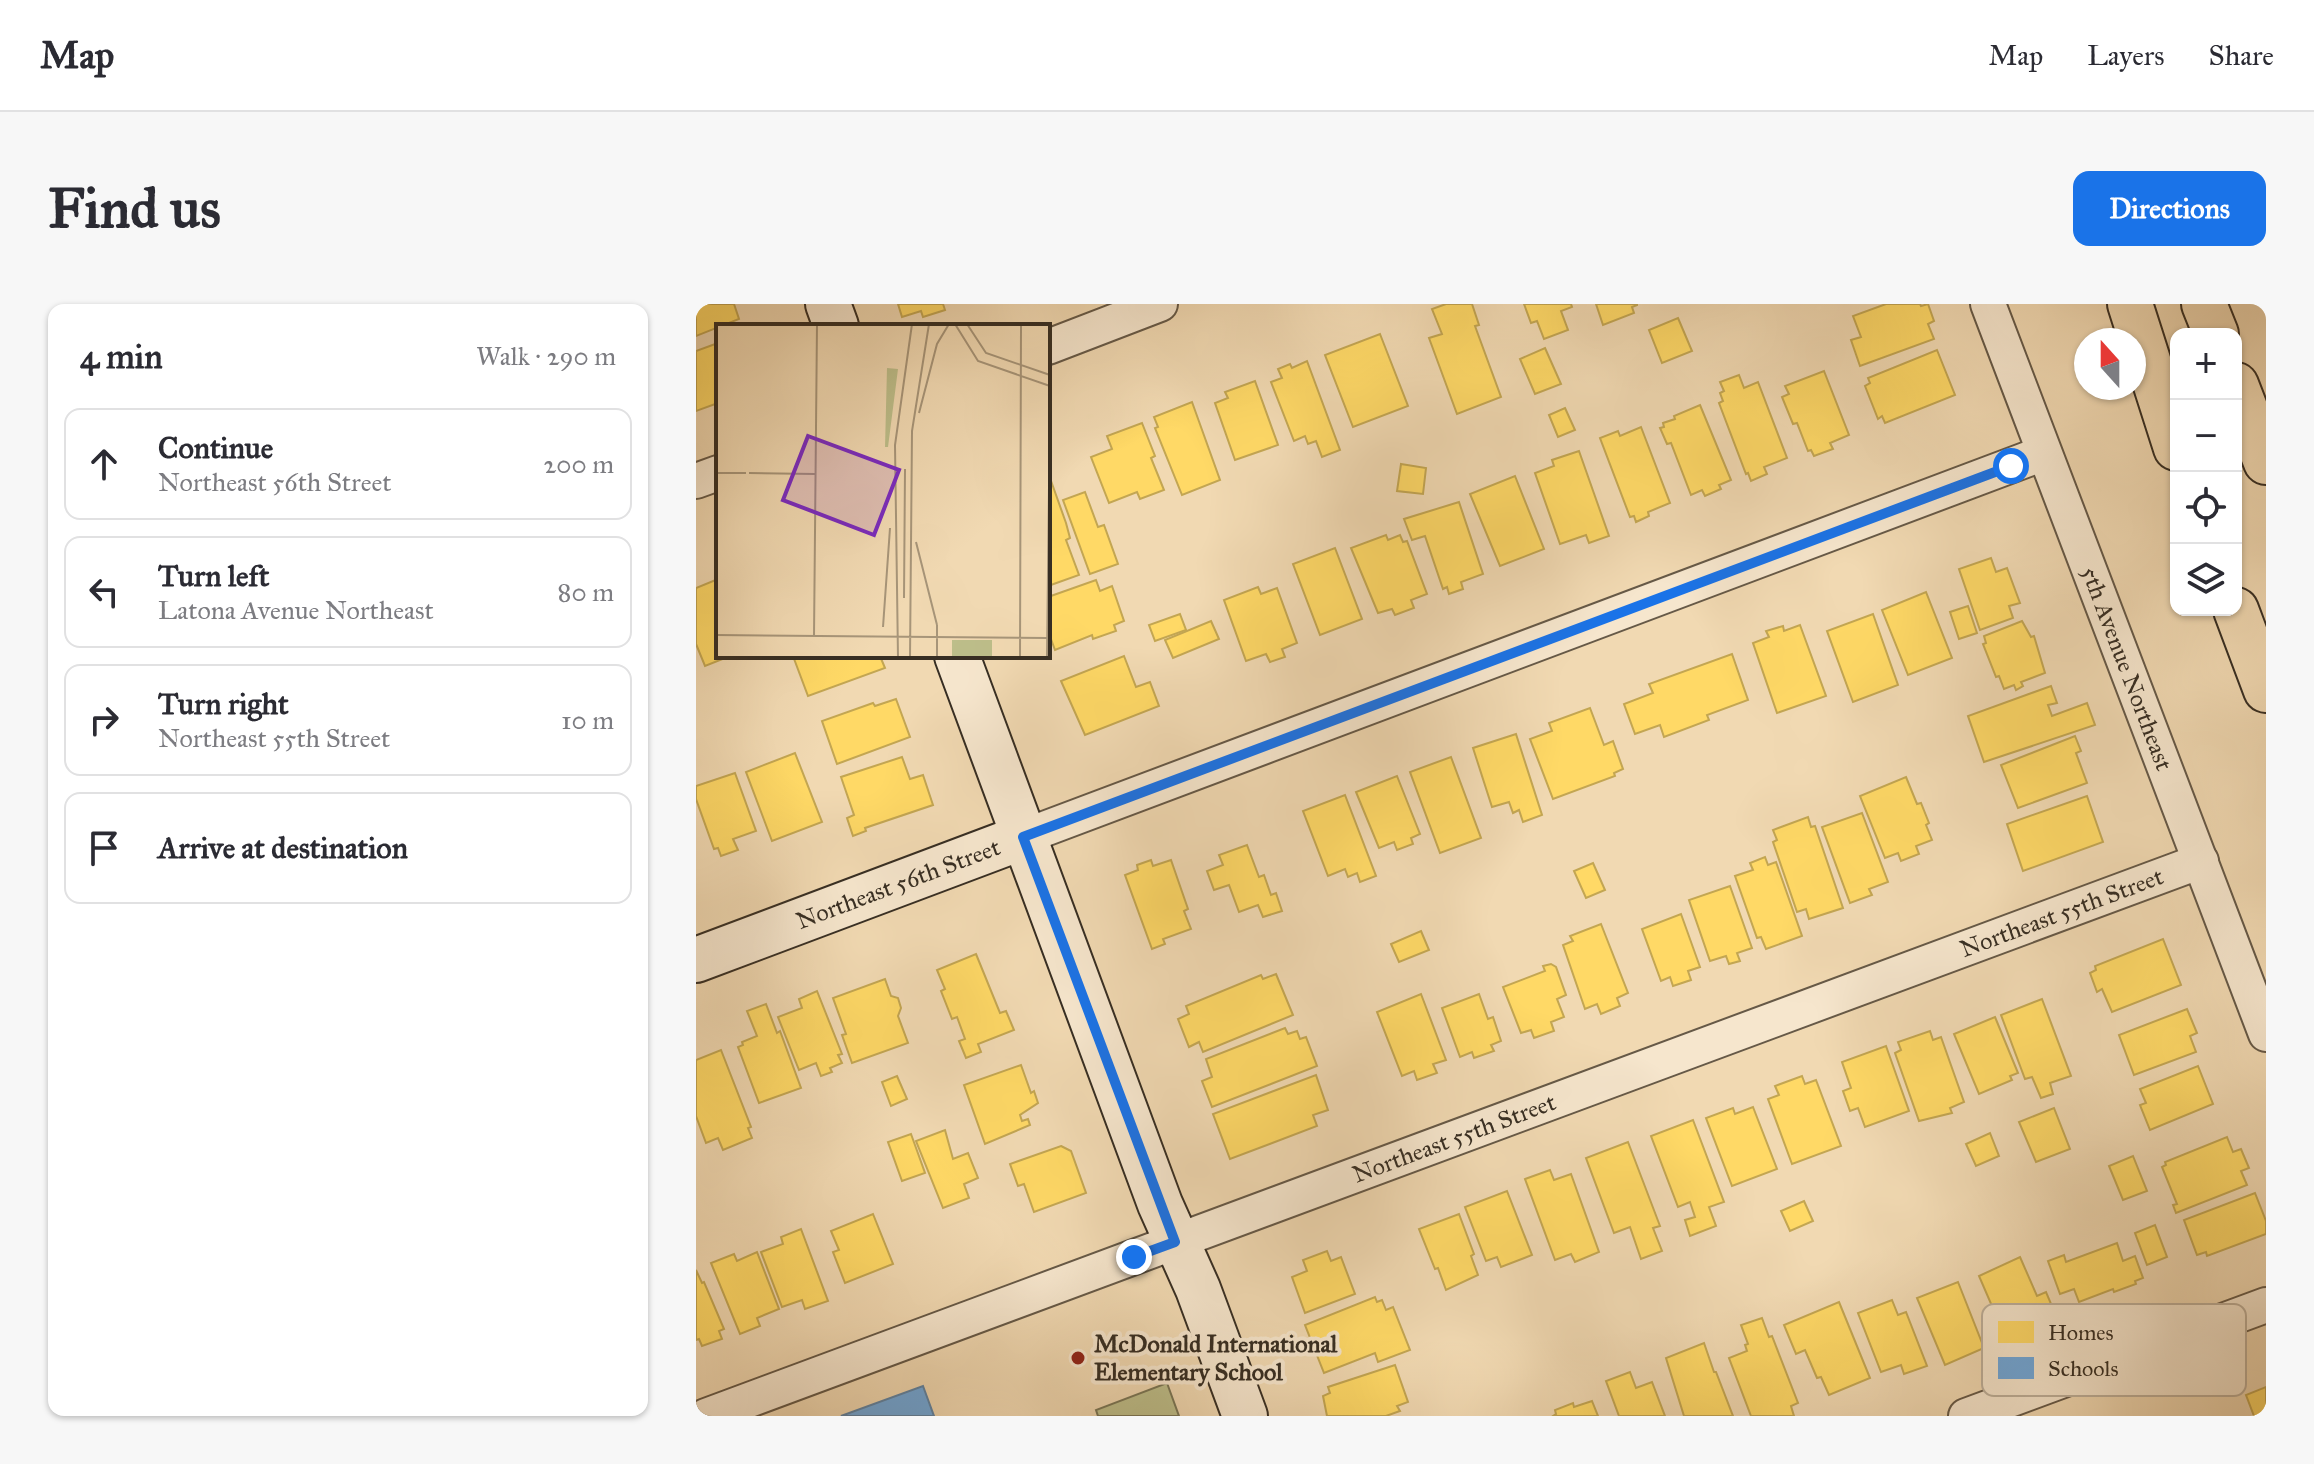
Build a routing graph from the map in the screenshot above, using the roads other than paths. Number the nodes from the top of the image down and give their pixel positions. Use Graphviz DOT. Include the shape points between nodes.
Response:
graph roads {
  1 [pos="828,304"];
  2 [pos="1160,304"];
  3 [pos="1988,304"];
  4 [pos="2130,304"];
  5 [pos="2204,304"];
  6 [pos="835,324"];
  7 [pos="2214,328"];
  8 [pos="1050,346"];
  9 [pos="2242,400"];
  10 [pos="2170,429"];
  11 [pos="2044,453"];
  12 [pos="2266,462"];
  13 [pos="716,474"];
  14 [pos="696,481"];
  15 [pos="2238,616"];
  16 [pos="958,658"];
  17 [pos="2266,690"];
  18 [pos="1023,837"];
  19 [pos="2201,861"];
  20 [pos="696,960"];
  21 [pos="2266,1034"];
  22 [pos="1175,1242"];
  23 [pos="2266,1305"];
  24 [pos="2246,1312"];
  25 [pos="2020,1396"];
  26 [pos="706,1416"];
  27 [pos="1245,1416"];
  28 [pos="1966,1416"];
  1 -- 6 [label="street"];
  2 -- 8 [label="street"];
  3 -- 11 [label="street, 5th Avenue Northeast"];
  4 -- 10 [label="highway"];
  5 -- 7 [label="highway"];
  9 -- 12 [label="highway"];
  11 -- 18 [label="street, Northeast 56th Street"];
  11 -- 19 [label="street, 5th Avenue Northeast"];
  13 -- 14 [label="street"];
  15 -- 17 [label="highway"];
  16 -- 18 [label="street"];
  18 -- 20 [label="street, Northeast 56th Street"];
  18 -- 22 [label="street"];
  19 -- 21 [label="street, 5th Avenue Northeast"];
  19 -- 22 [label="street, Northeast 55th Street"];
  22 -- 26 [label="street, Northeast 55th Street"];
  22 -- 27 [label="street"];
  23 -- 24 [label="street"];
  25 -- 28 [label="street"];
}
